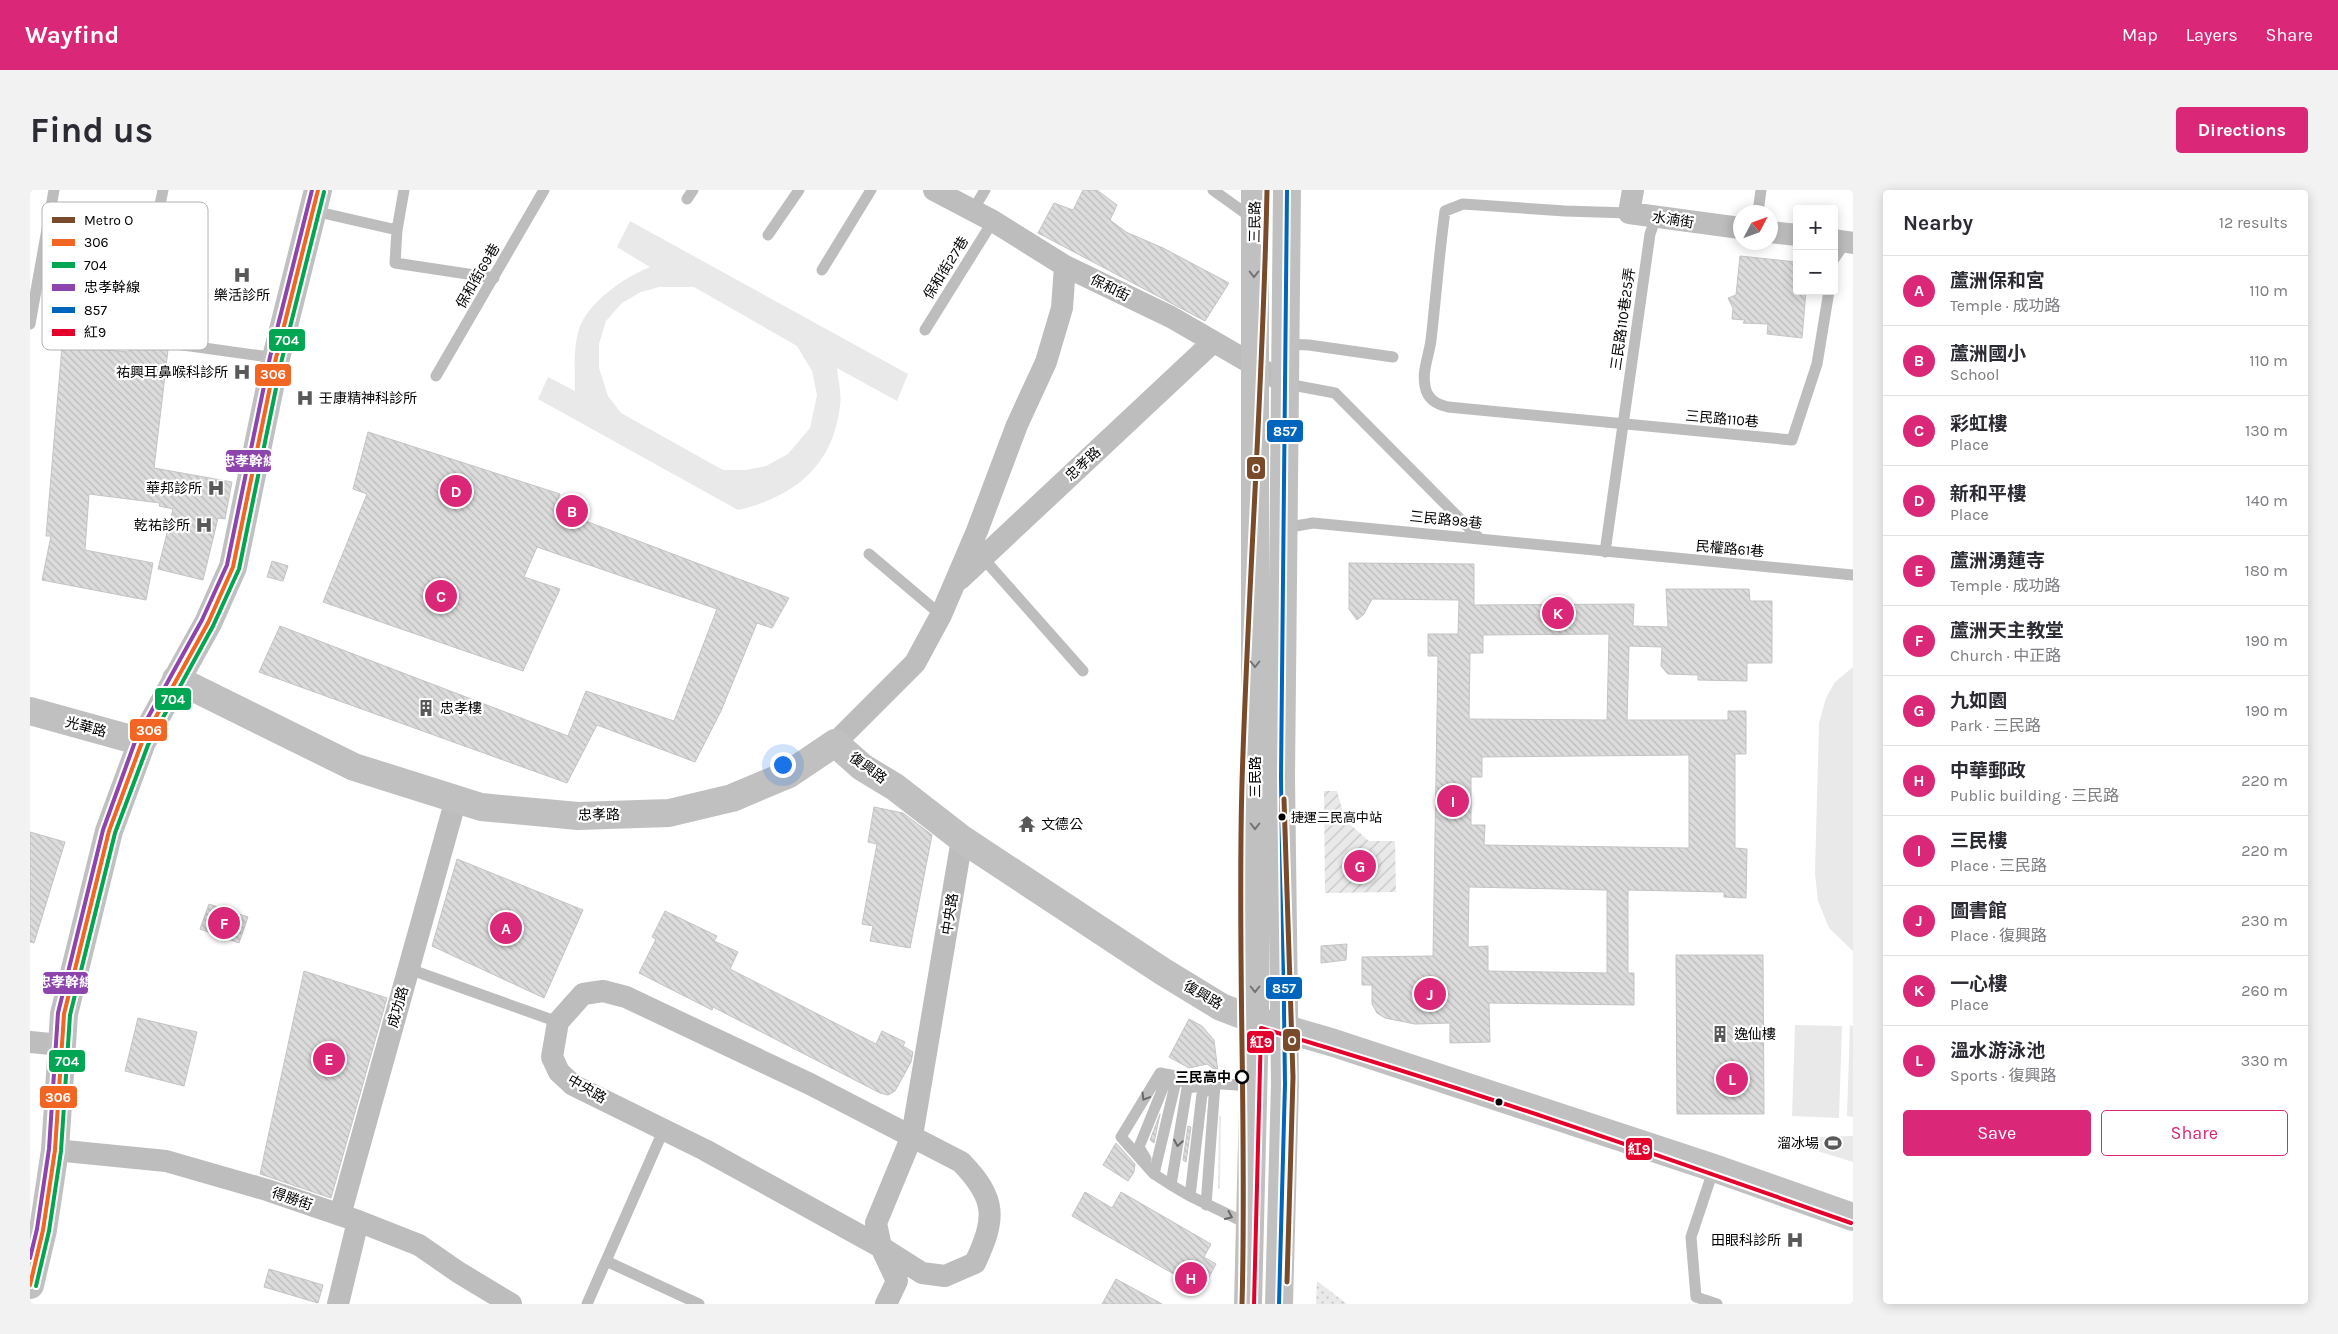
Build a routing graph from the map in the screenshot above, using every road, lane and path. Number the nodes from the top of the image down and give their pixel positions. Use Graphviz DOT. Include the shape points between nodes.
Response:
graph roads {
  1 [pos="404,190"];
  2 [pos="544,190"];
  3 [pos="799,190"];
  4 [pos="871,190"];
  5 [pos="934,190"];
  6 [pos="986,190"];
  7 [pos="1213,190"];
  8 [pos="1255,190"];
  9 [pos="1287,190"];
  10 [pos="1633,190"];
  11 [pos="1761,190"];
  12 [pos="316,201"];
  13 [pos="1759,205"];
  14 [pos="1630,213"];
  15 [pos="983,216"];
  16 [pos="1656,217"];
  17 [pos="1254,219"];
  18 [pos="1733,227"];
  19 [pos="397,230"];
  20 [pos="1778,233"];
  21 [pos="768,235"];
  22 [pos="1793,235"];
  23 [pos="42,247"];
  24 [pos="1065,266"];
  25 [pos="822,270"];
  26 [pos="494,278"];
  27 [pos="33,290"];
  28 [pos="1828,295"];
  29 [pos="30,324"];
  30 [pos="925,330"];
  31 [pos="1213,342"];
  32 [pos="1286,344"];
  33 [pos="208,348"];
  34 [pos="1393,357"];
  35 [pos="276,358"];
  36 [pos="1254,366"];
  37 [pos="436,376"];
  38 [pos="1287,384"];
  39 [pos="1624,426"];
  40 [pos="1284,528"];
  41 [pos="1479,538"];
  42 [pos="1605,552"];
  43 [pos="869,554"];
  44 [pos="983,558"];
  45 [pos="1853,576"];
  46 [pos="952,586"];
  47 [pos="942,614"];
  48 [pos="1083,671"];
  49 [pos="176,679"];
  50 [pos="30,711"];
  51 [pos="142,742"];
  52 [pos="835,743"];
  53 [pos="456,799"];
  54 [pos="962,839"];
  55 [pos="408,969"];
  56 [pos="1255,1020"];
  57 [pos="558,1022"];
  58 [pos="1285,1028"];
  59 [pos="30,1042"];
  60 [pos="61,1045"];
  61 [pos="1215,1084"];
  62 [pos="1253,1086"];
  63 [pos="664,1129"];
  64 [pos="912,1136"];
  65 [pos="55,1150"];
  66 [pos="1714,1168"];
  67 [pos="1154,1174"];
  68 [pos="1171,1185"];
  69 [pos="1190,1196"];
  70 [pos="1206,1206"];
  71 [pos="1853,1217"];
  72 [pos="349,1218"];
  73 [pos="1251,1226"];
  74 [pos="37,1238"];
  75 [pos="881,1247"];
  76 [pos="606,1261"];
  77 [pos="30,1285"];
  78 [pos="338,1304"];
  79 [pos="511,1304"];
  80 [pos="587,1304"];
  81 [pos="699,1304"];
  82 [pos="886,1304"];
  83 [pos="1248,1304"];
  84 [pos="1279,1304"];
  85 [pos="1717,1304"];
  1 -- 19 [label="lane"];
  2 -- 26 [label="lane, 保和街69巷"];
  3 -- 21 [label="lane"];
  4 -- 25 [label="lane"];
  5 -- 15 [label="street, 保和街"];
  6 -- 15 [label="lane, 保和街27巷"];
  7 -- 17 [label="lane"];
  8 -- 17 [label="street, 三民路"];
  9 -- 32 [label="street, 三民路"];
  10 -- 14 [label="street"];
  11 -- 13 [label="lane"];
  12 -- 19 [label="lane"];
  12 -- 35 [label="street"];
  14 -- 16 [label="street, 水湳街"];
  14 -- 39 [label="lane" via="1463,204 1445,211 1431,342 1424,372 1429,396 1437,404 1448,407"];
  15 -- 24 [label="street, 保和街"];
  15 -- 30 [label="lane, 保和街27巷"];
  16 -- 18 [label="street, 水湳街"];
  16 -- 39 [label="lane, 三民路110巷25弄" via="1650,234"];
  17 -- 36 [label="street, 三民路, one-way"];
  19 -- 26 [label="lane" via="395,263"];
  20 -- 22 [label="street"];
  23 -- 27 [label="lane"];
  24 -- 31 [label="street, 保和街" via="1170,317"];
  24 -- 46 [label="street, 忠孝路" via="1062,308 1046,362"];
  26 -- 37 [label="lane, 保和街69巷"];
  27 -- 29 [label="lane"];
  28 -- 39 [label="lane, 三民路110巷" via="1817,364 1792,440"];
  31 -- 36 [label="street, 保和街"];
  31 -- 44 [label="street, 忠孝路"];
  32 -- 34 [label="lane"];
  32 -- 38 [label="street, 三民路"];
  33 -- 35 [label="lane"];
  35 -- 49 [label="street" via="233,567 208,622"];
  36 -- 38 [label="street, 保和街"];
  36 -- 56 [label="street, 三民路, one-way"];
  38 -- 40 [label="street, 三民路"];
  38 -- 41 [label="lane" via="1335,393"];
  39 -- 42 [label="lane"];
  40 -- 41 [label="lane, 三民路98巷" via="1312,522"];
  40 -- 58 [label="street, 三民路" via="1281,777"];
  41 -- 42 [label="lane, 三民路98巷"];
  42 -- 45 [label="lane, 民權路61巷"];
  43 -- 47 [label="lane"];
  44 -- 46 [label="street, 忠孝路"];
  44 -- 48 [label="lane"];
  46 -- 47 [label="street, 忠孝路"];
  47 -- 52 [label="street, 忠孝路" via="916,663"];
  49 -- 51 [label="street"];
  49 -- 53 [label="street, 忠孝路" via="354,767"];
  50 -- 51 [label="street, 光華路"];
  51 -- 60 [label="street" via="108,831 64,1014"];
  52 -- 53 [label="street, 忠孝路" via="789,774 732,798 668,813 578,816 481,807"];
  52 -- 54 [label="street, 復興路" via="862,767"];
  53 -- 55 [label="street, 成功路"];
  54 -- 56 [label="street, 復興路" via="1221,1007"];
  54 -- 64 [label="street, 中央路"];
  55 -- 57 [label="lane"];
  55 -- 72 [label="street, 成功路"];
  56 -- 58 [label="street, 復興路"];
  56 -- 62 [label="street, 三民路"];
  57 -- 63 [label="street, 中央路" via="552,1057 559,1072 573,1085"];
  57 -- 64 [label="street, 中央路" via="583,994 603,991 626,997"];
  58 -- 66 [label="street, 復興路"];
  58 -- 84 [label="street, 三民路"];
  59 -- 60 [label="street"];
  60 -- 65 [label="street"];
  61 -- 62 [label="lane"];
  61 -- 67 [label="lane" via="1176,1081"];
  61 -- 67 [label="lane" via="1167,1078 1140,1148"];
  61 -- 67 [label="lane, one-way" via="1160,1073 1121,1137"];
  61 -- 68 [label="lane, one-way" via="1187,1088"];
  61 -- 69 [label="lane" via="1202,1094"];
  61 -- 70 [label="lane"];
  62 -- 73 [label="street, 三民路"];
  63 -- 75 [label="street, 中央路"];
  63 -- 76 [label="lane"];
  64 -- 75 [label="street, 中央路" via="876,1223"];
  64 -- 75 [label="street, 中央路" via="961,1162 979,1180 990,1204 989,1234 975,1263 945,1276 922,1273"];
  65 -- 72 [label="street, 得勝街" via="166,1161"];
  65 -- 74 [label="street"];
  66 -- 71 [label="street, 復興路"];
  66 -- 85 [label="lane" via="1691,1237 1696,1297"];
  67 -- 68 [label="lane"];
  68 -- 69 [label="lane"];
  69 -- 70 [label="lane"];
  70 -- 73 [label="lane, one-way"];
  72 -- 78 [label="street, 成功路"];
  72 -- 79 [label="street, 得勝街" via="419,1245"];
  73 -- 83 [label="street, 三民路"];
  74 -- 77 [label="street"];
  75 -- 82 [label="street, 中央路" via="897,1282"];
  76 -- 80 [label="lane"];
  76 -- 81 [label="lane"];
}
